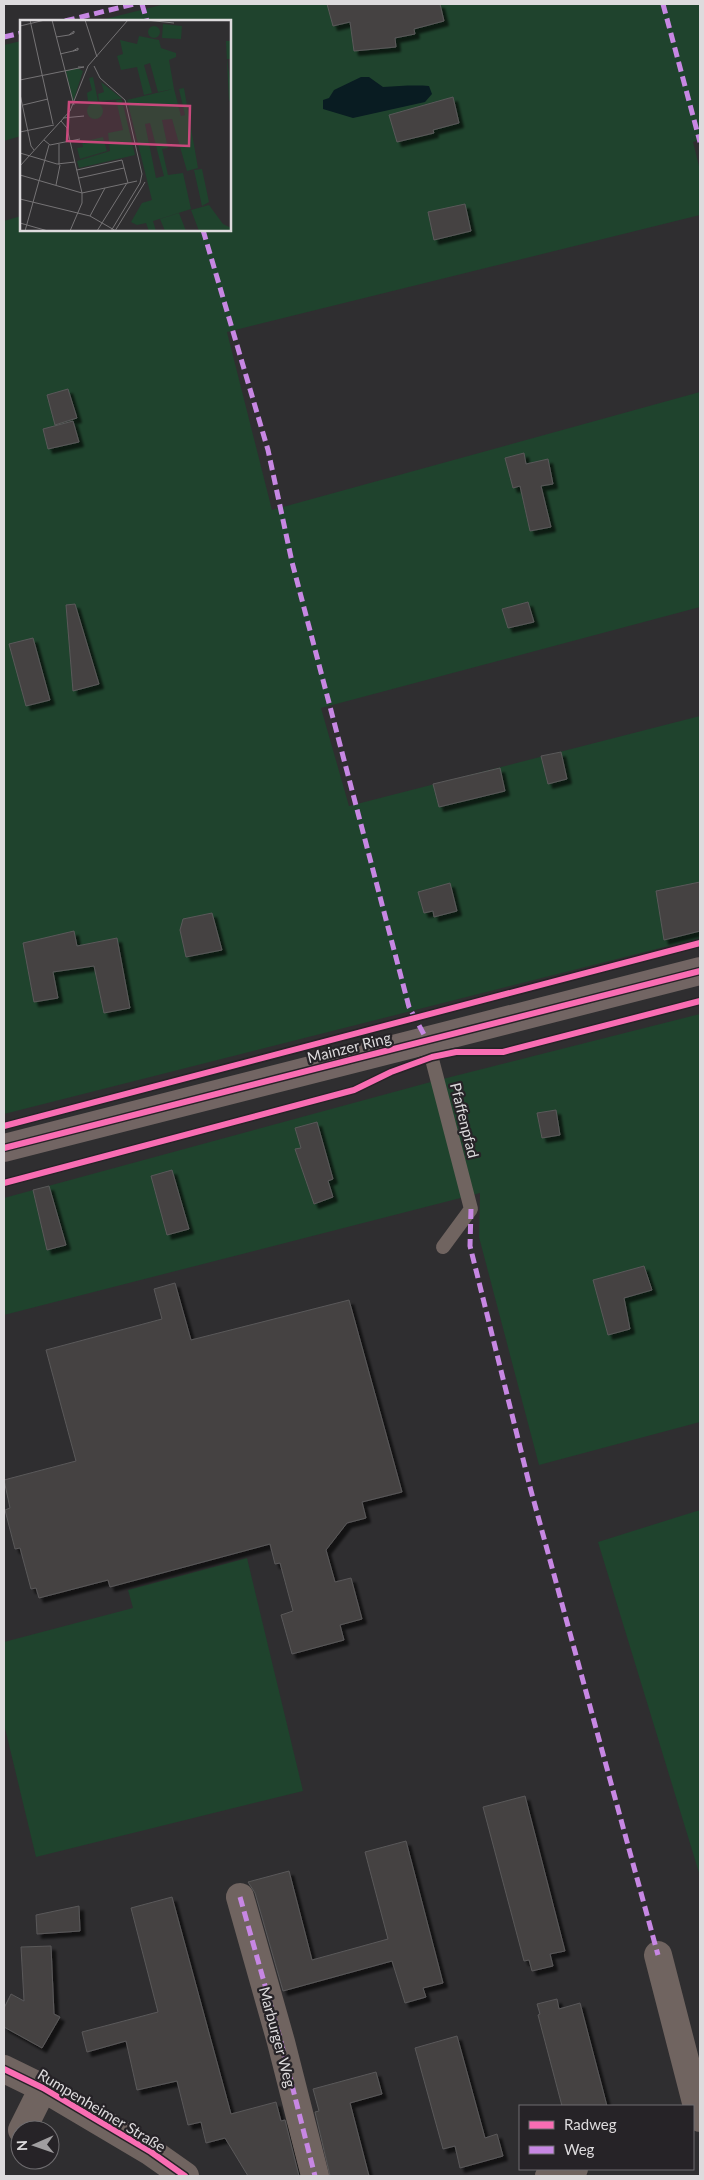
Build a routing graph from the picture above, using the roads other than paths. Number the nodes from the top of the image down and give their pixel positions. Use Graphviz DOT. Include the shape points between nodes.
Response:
graph roads {
  1 [pos="700,971"];
  2 [pos="427,1040"];
  3 [pos="4,1148"];
  4 [pos="443,1247"];
  5 [pos="240,1897"];
  6 [pos="658,1955"];
  7 [pos="4,2069"];
  8 [pos="43,2088"];
  9 [pos="700,2118"];
  10 [pos="27,2120"];
  11 [pos="570,2170"];
  12 [pos="186,2176"];
  13 [pos="315,2176"];
  14 [pos="548,2176"];
  1 -- 2 [label="street, Mainzer Ring"];
  2 -- 3 [label="street, Mainzer Ring"];
  2 -- 4 [label="lane, Pfaffenpfad" via="471,1209"];
  5 -- 13 [label="street, Marburger Weg"];
  6 -- 9 [label="street"];
  7 -- 8 [label="street, Rumpenheimer Straße"];
  8 -- 10 [label="street"];
  8 -- 12 [label="street, Rumpenheimer Straße" via="152,2152"];
  11 -- 14 [label="street"];
}
